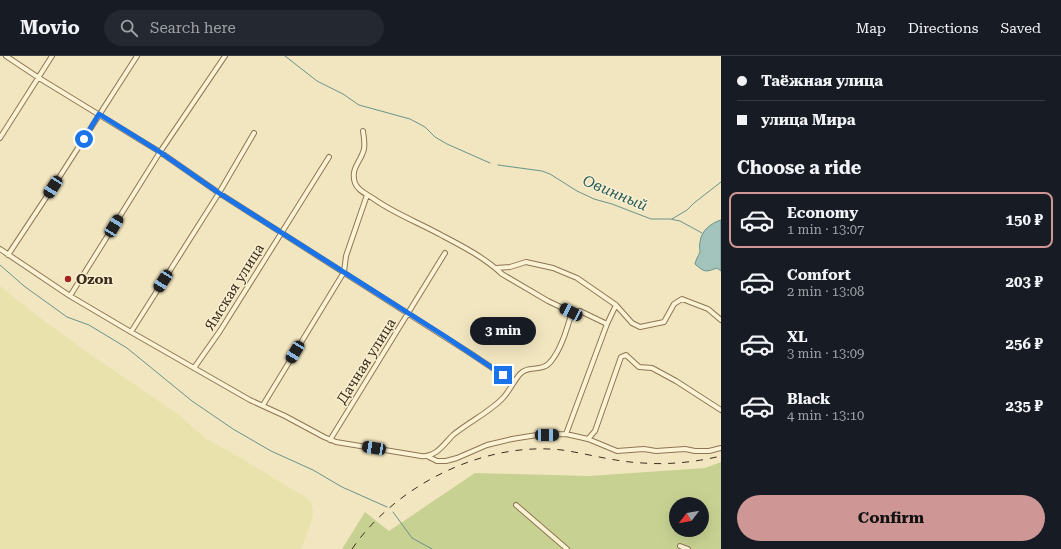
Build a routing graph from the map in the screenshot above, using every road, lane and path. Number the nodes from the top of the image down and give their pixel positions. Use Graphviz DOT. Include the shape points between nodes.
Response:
graph roads {
  1 [pos="6,56"];
  2 [pos="52,56"];
  3 [pos="136,56"];
  4 [pos="225,56"];
  5 [pos="39,78"];
  6 [pos="99,114"];
  7 [pos="363,131"];
  8 [pos="254,133"];
  9 [pos="0,138"];
  10 [pos="160,152"];
  11 [pos="329,157"];
  12 [pos="219,193"];
  13 [pos="367,195"];
  14 [pos="281,233"];
  15 [pos="0,249"];
  16 [pos="445,253"];
  17 [pos="8,255"];
  18 [pos="496,268"];
  19 [pos="344,272"];
  20 [pos="70,296"];
  21 [pos="616,305"];
  22 [pos="572,312"];
  23 [pos="409,314"];
  24 [pos="721,320"];
  25 [pos="607,324"];
  26 [pos="131,332"];
  27 [pos="194,368"];
  28 [pos="514,382"];
  29 [pos="263,405"];
  30 [pos="721,410"];
  31 [pos="566,434"];
  32 [pos="588,438"];
  33 [pos="330,440"];
  34 [pos="721,448"];
  35 [pos="427,456"];
  36 [pos="516,505"];
  37 [pos="680,546"];
  38 [pos="567,549"];
  39 [pos="688,549"];
  1 -- 5 [label="street"];
  2 -- 5 [label="street"];
  3 -- 6 [label="street"];
  4 -- 10 [label="street"];
  5 -- 6 [label="street"];
  5 -- 9 [label="street"];
  6 -- 10 [label="street"];
  6 -- 17 [label="street"];
  7 -- 13 [label="street" via="364,151 355,168 354,176 357,187"];
  8 -- 12 [label="street"];
  10 -- 12 [label="street"];
  10 -- 20 [label="street"];
  11 -- 14 [label="street, Ямская улица"];
  12 -- 14 [label="street"];
  12 -- 26 [label="street"];
  13 -- 18 [label="street" via="386,208 442,235"];
  13 -- 19 [label="street" via="346,256"];
  14 -- 19 [label="street"];
  14 -- 27 [label="street, Ямская улица"];
  15 -- 17 [label="street"];
  16 -- 23 [label="street, Дачная улица"];
  17 -- 20 [label="street"];
  18 -- 21 [label="street" via="526,262 553,268 577,278"];
  18 -- 22 [label="street" via="548,301"];
  19 -- 23 [label="street"];
  19 -- 29 [label="street"];
  20 -- 26 [label="street"];
  21 -- 24 [label="street" via="632,323 640,327 664,322 674,304 682,299 708,309"];
  21 -- 25 [label="street"];
  22 -- 25 [label="street" via="580,311"];
  22 -- 28 [label="street" via="553,360 540,369 524,370"];
  23 -- 28 [label="street"];
  23 -- 33 [label="street, Дачная улица"];
  25 -- 31 [label="street"];
  26 -- 27 [label="street"];
  27 -- 29 [label="street"];
  28 -- 35 [label="street" via="501,400 436,452"];
  29 -- 33 [label="street"];
  30 -- 32 [label="street" via="652,368 639,367 626,355 622,357 595,432"];
  31 -- 32 [label="street"];
  31 -- 35 [label="street" via="512,439 487,445 446,461 437,461"];
  32 -- 34 [label="street" via="617,451 702,451"];
  33 -- 35 [label="street"];
  36 -- 38 [label="street"];
  37 -- 39 [label="street"];
}
